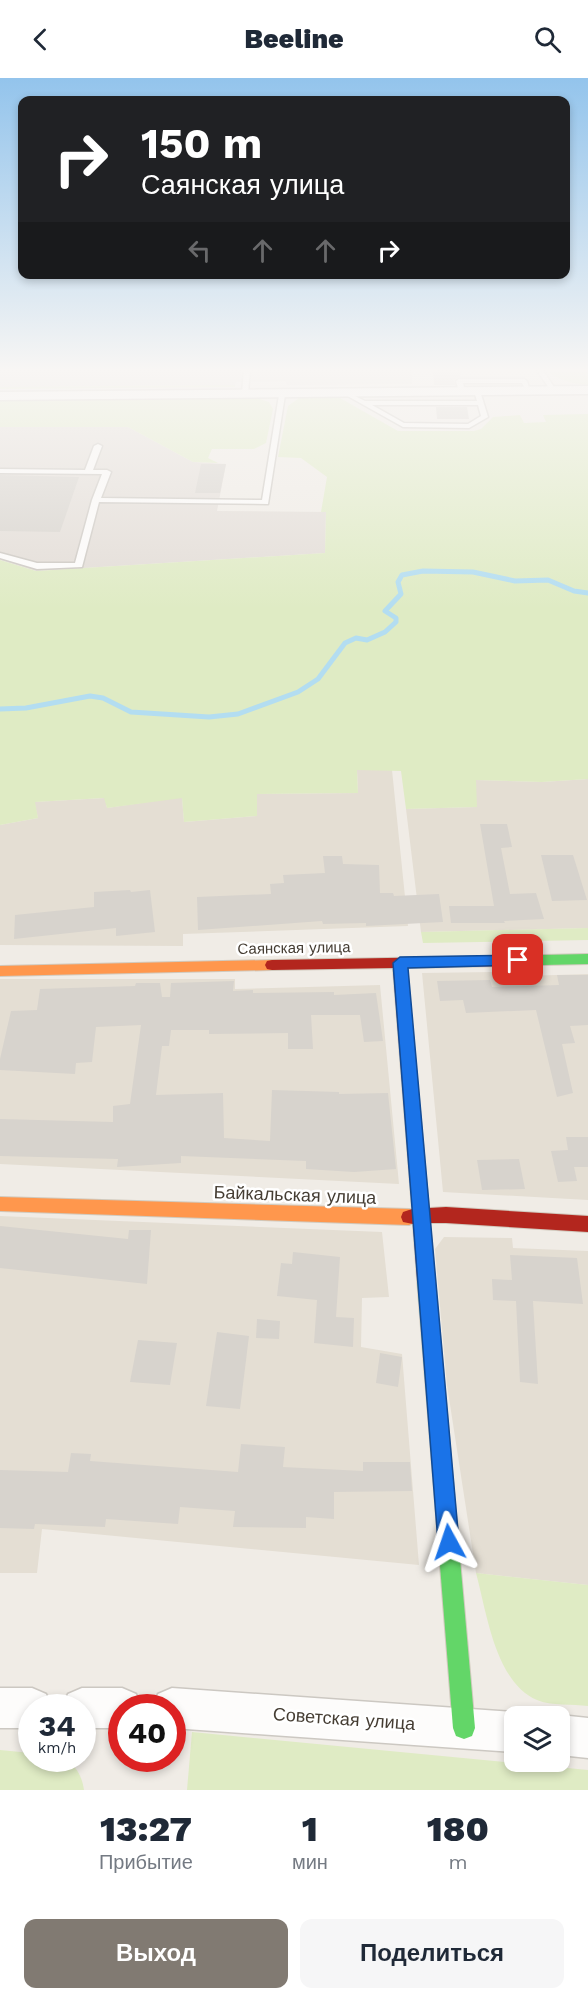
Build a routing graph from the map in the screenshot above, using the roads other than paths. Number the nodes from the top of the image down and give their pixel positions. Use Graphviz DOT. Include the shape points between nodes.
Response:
graph roads {
  1 [pos="98,449"];
  2 [pos="273,449"];
  3 [pos="0,471"];
  4 [pos="88,472"];
  5 [pos="96,500"];
  6 [pos="0,555"];
  7 [pos="588,959"];
  8 [pos="400,963"];
  9 [pos="0,971"];
  10 [pos="0,1204"];
  11 [pos="422,1217"];
  12 [pos="588,1224"];
  13 [pos="0,1708"];
  14 [pos="18,1708"];
  15 [pos="186,1709"];
  16 [pos="464,1728"];
  17 [pos="504,1731"];
  18 [pos="570,1736"];
  19 [pos="588,1737"];
  1 -- 4 [label="lane"];
  2 -- 5 [label="lane" via="265,501"];
  3 -- 4 [label="lane"];
  4 -- 5 [label="lane" via="107,472"];
  5 -- 6 [label="lane" via="79,565 37,566"];
  7 -- 8 [label="street, Саянская улица"];
  8 -- 9 [label="street, Саянская улица"];
  8 -- 11 [label="street"];
  10 -- 11 [label="street, Байкальская улица"];
  11 -- 12 [label="street, Байкальская улица" via="446,1215"];
  11 -- 16 [label="street"];
  13 -- 14 [label="street"];
  15 -- 16 [label="street, Советская улица"];
  16 -- 17 [label="street, Советская улица"];
  18 -- 19 [label="street"];
}
